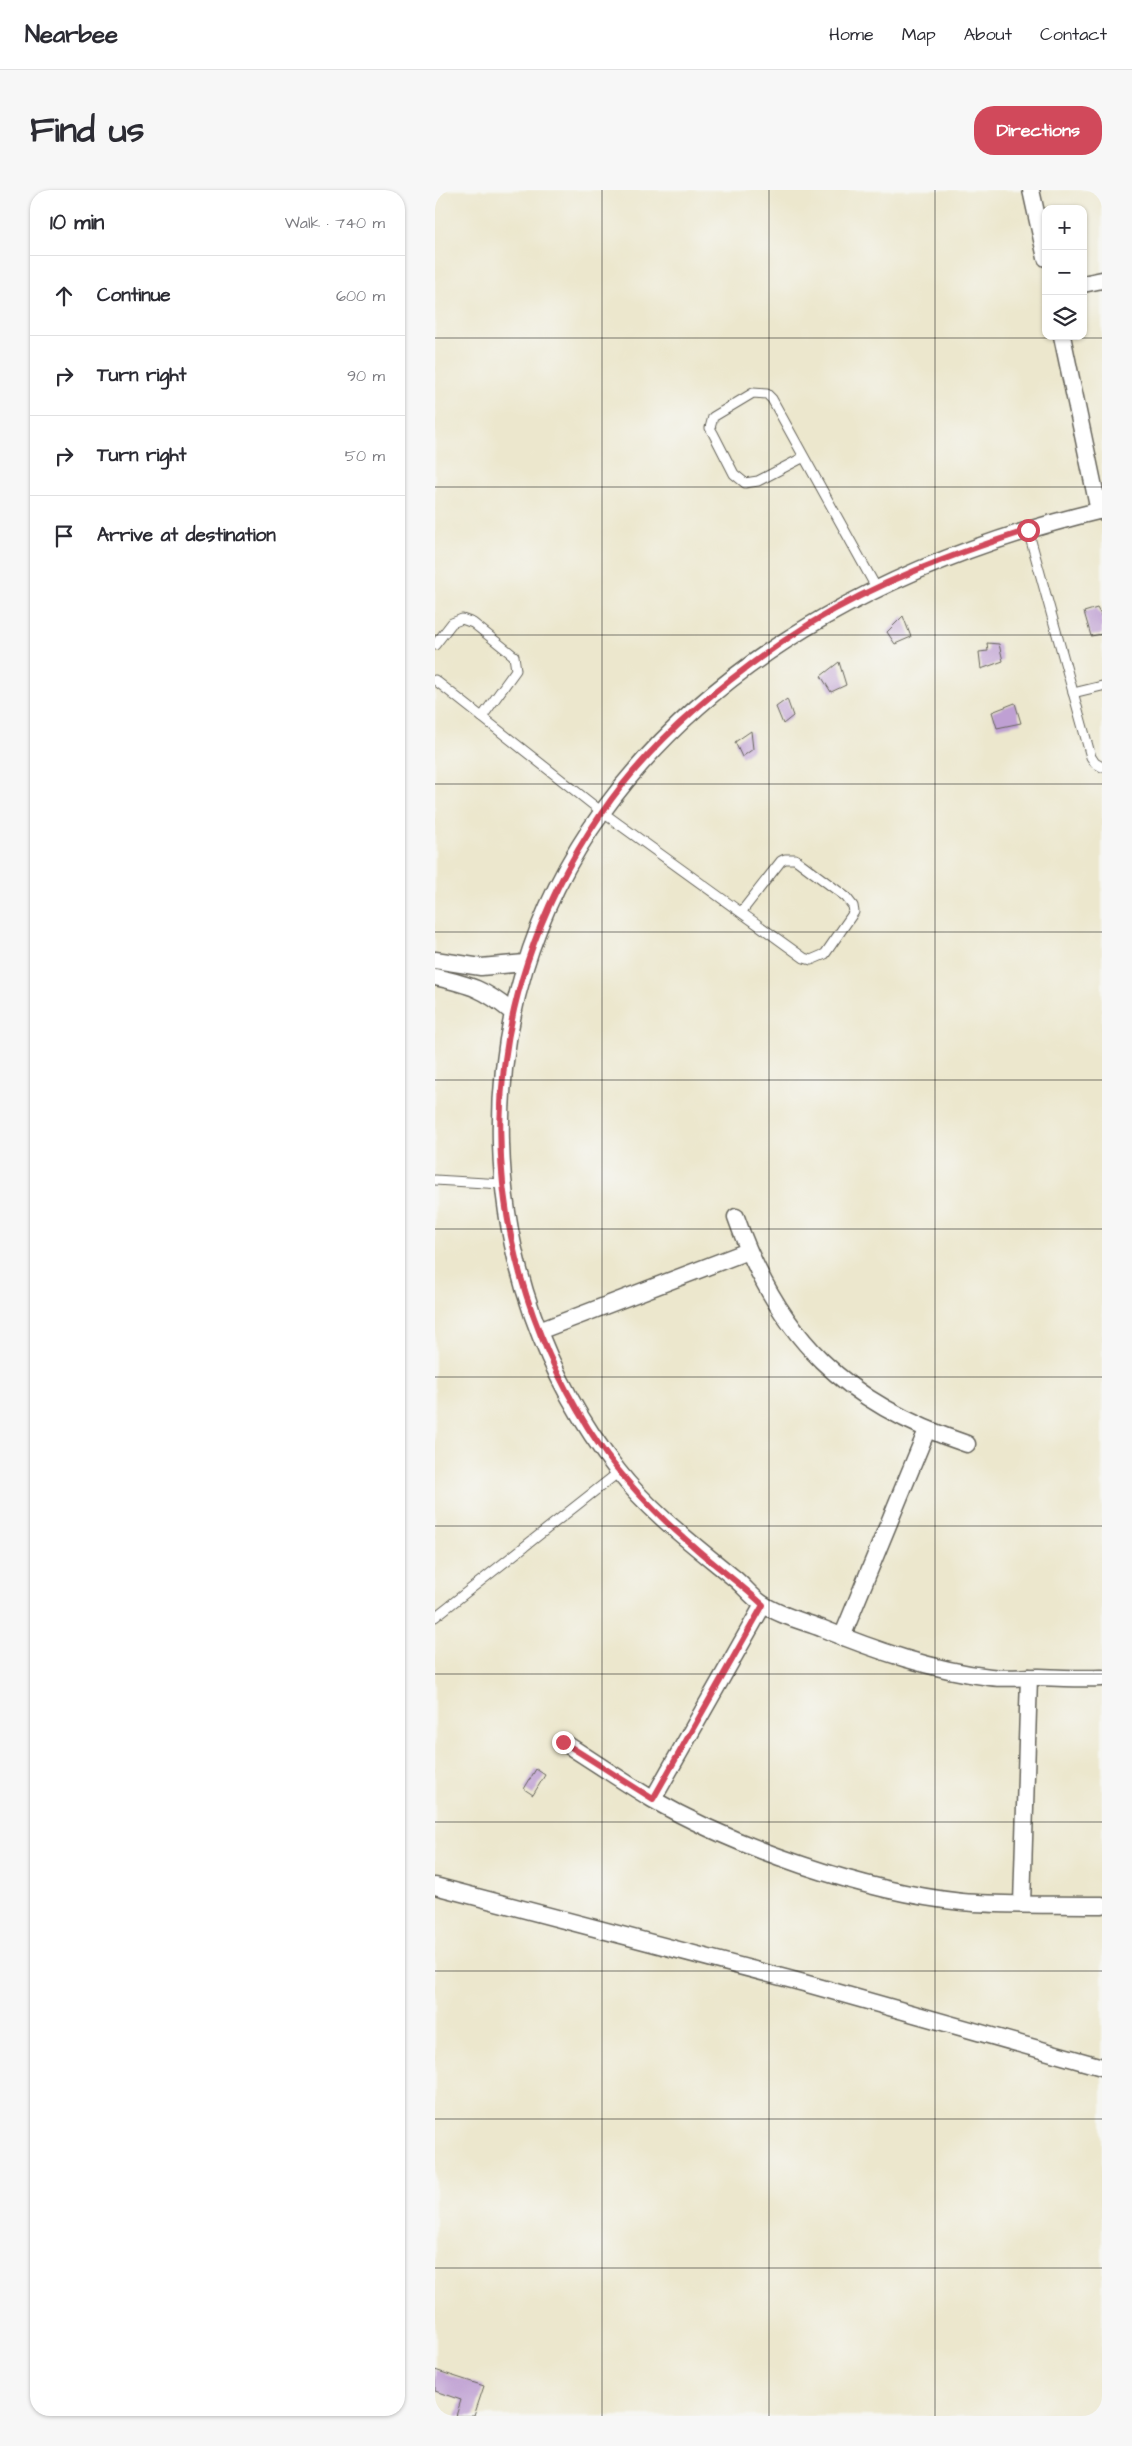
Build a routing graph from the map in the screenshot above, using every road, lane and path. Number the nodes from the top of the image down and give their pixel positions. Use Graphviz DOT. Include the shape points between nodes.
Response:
graph roads {
  1 [pos="1031,190"];
  2 [pos="1044,250"];
  3 [pos="1102,280"];
  4 [pos="1087,283"];
  5 [pos="1064,340"];
  6 [pos="804,457"];
  7 [pos="1100,510"];
  8 [pos="1028,530"];
  9 [pos="877,589"];
  10 [pos="435,646"];
  11 [pos="435,680"];
  12 [pos="1102,686"];
  13 [pos="1073,693"];
  14 [pos="482,717"];
  15 [pos="1102,767"];
  16 [pos="602,812"];
  17 [pos="742,911"];
  18 [pos="435,960"];
  19 [pos="525,963"];
  20 [pos="435,977"];
  21 [pos="512,1012"];
  22 [pos="435,1180"];
  23 [pos="502,1184"];
  24 [pos="736,1217"];
  25 [pos="748,1251"];
  26 [pos="539,1331"];
  27 [pos="927,1430"];
  28 [pos="967,1444"];
  29 [pos="619,1472"];
  30 [pos="763,1605"];
  31 [pos="435,1617"];
  32 [pos="842,1637"];
  33 [pos="1029,1677"];
  34 [pos="1102,1678"];
  35 [pos="563,1742"];
  36 [pos="653,1799"];
  37 [pos="435,1886"];
  38 [pos="1022,1904"];
  39 [pos="1102,1905"];
  40 [pos="1102,2067"];
  1 -- 2 [label="street"];
  3 -- 4 [label="street"];
  5 -- 7 [label="street"];
  6 -- 6 [label="lane" via="767,394 753,393 713,417 710,428 734,474 745,483 758,481"];
  6 -- 9 [label="lane"];
  7 -- 8 [label="street"];
  8 -- 9 [label="street" via="926,566"];
  8 -- 13 [label="lane"];
  9 -- 16 [label="street" via="814,622 699,706 648,756"];
  10 -- 14 [label="lane" via="452,623 462,619 473,623 515,656 516,670"];
  11 -- 14 [label="lane"];
  12 -- 13 [label="lane"];
  13 -- 15 [label="lane" via="1091,757"];
  14 -- 16 [label="lane"];
  16 -- 17 [label="lane"];
  16 -- 19 [label="street" via="572,859"];
  17 -- 17 [label="lane" via="811,960 825,954 854,912 846,896 790,858 781,861"];
  18 -- 19 [label="street" via="481,967"];
  19 -- 21 [label="street"];
  20 -- 21 [label="street" via="475,986"];
  21 -- 23 [label="street" via="501,1097"];
  22 -- 23 [label="lane"];
  23 -- 26 [label="street" via="510,1233"];
  24 -- 25 [label="street"];
  25 -- 26 [label="street"];
  25 -- 27 [label="street" via="771,1298 802,1340 832,1370 881,1407"];
  26 -- 29 [label="street" via="588,1428"];
  27 -- 28 [label="street"];
  27 -- 32 [label="street"];
  29 -- 30 [label="street" via="693,1547 736,1579"];
  29 -- 31 [label="lane"];
  30 -- 32 [label="street"];
  30 -- 36 [label="street"];
  32 -- 33 [label="street" via="942,1669 994,1677"];
  33 -- 34 [label="street"];
  33 -- 38 [label="street"];
  35 -- 36 [label="street"];
  36 -- 38 [label="street" via="735,1840 809,1867 885,1888 962,1902"];
  37 -- 40 [label="street" via="804,1983"];
  38 -- 39 [label="street"];
}
